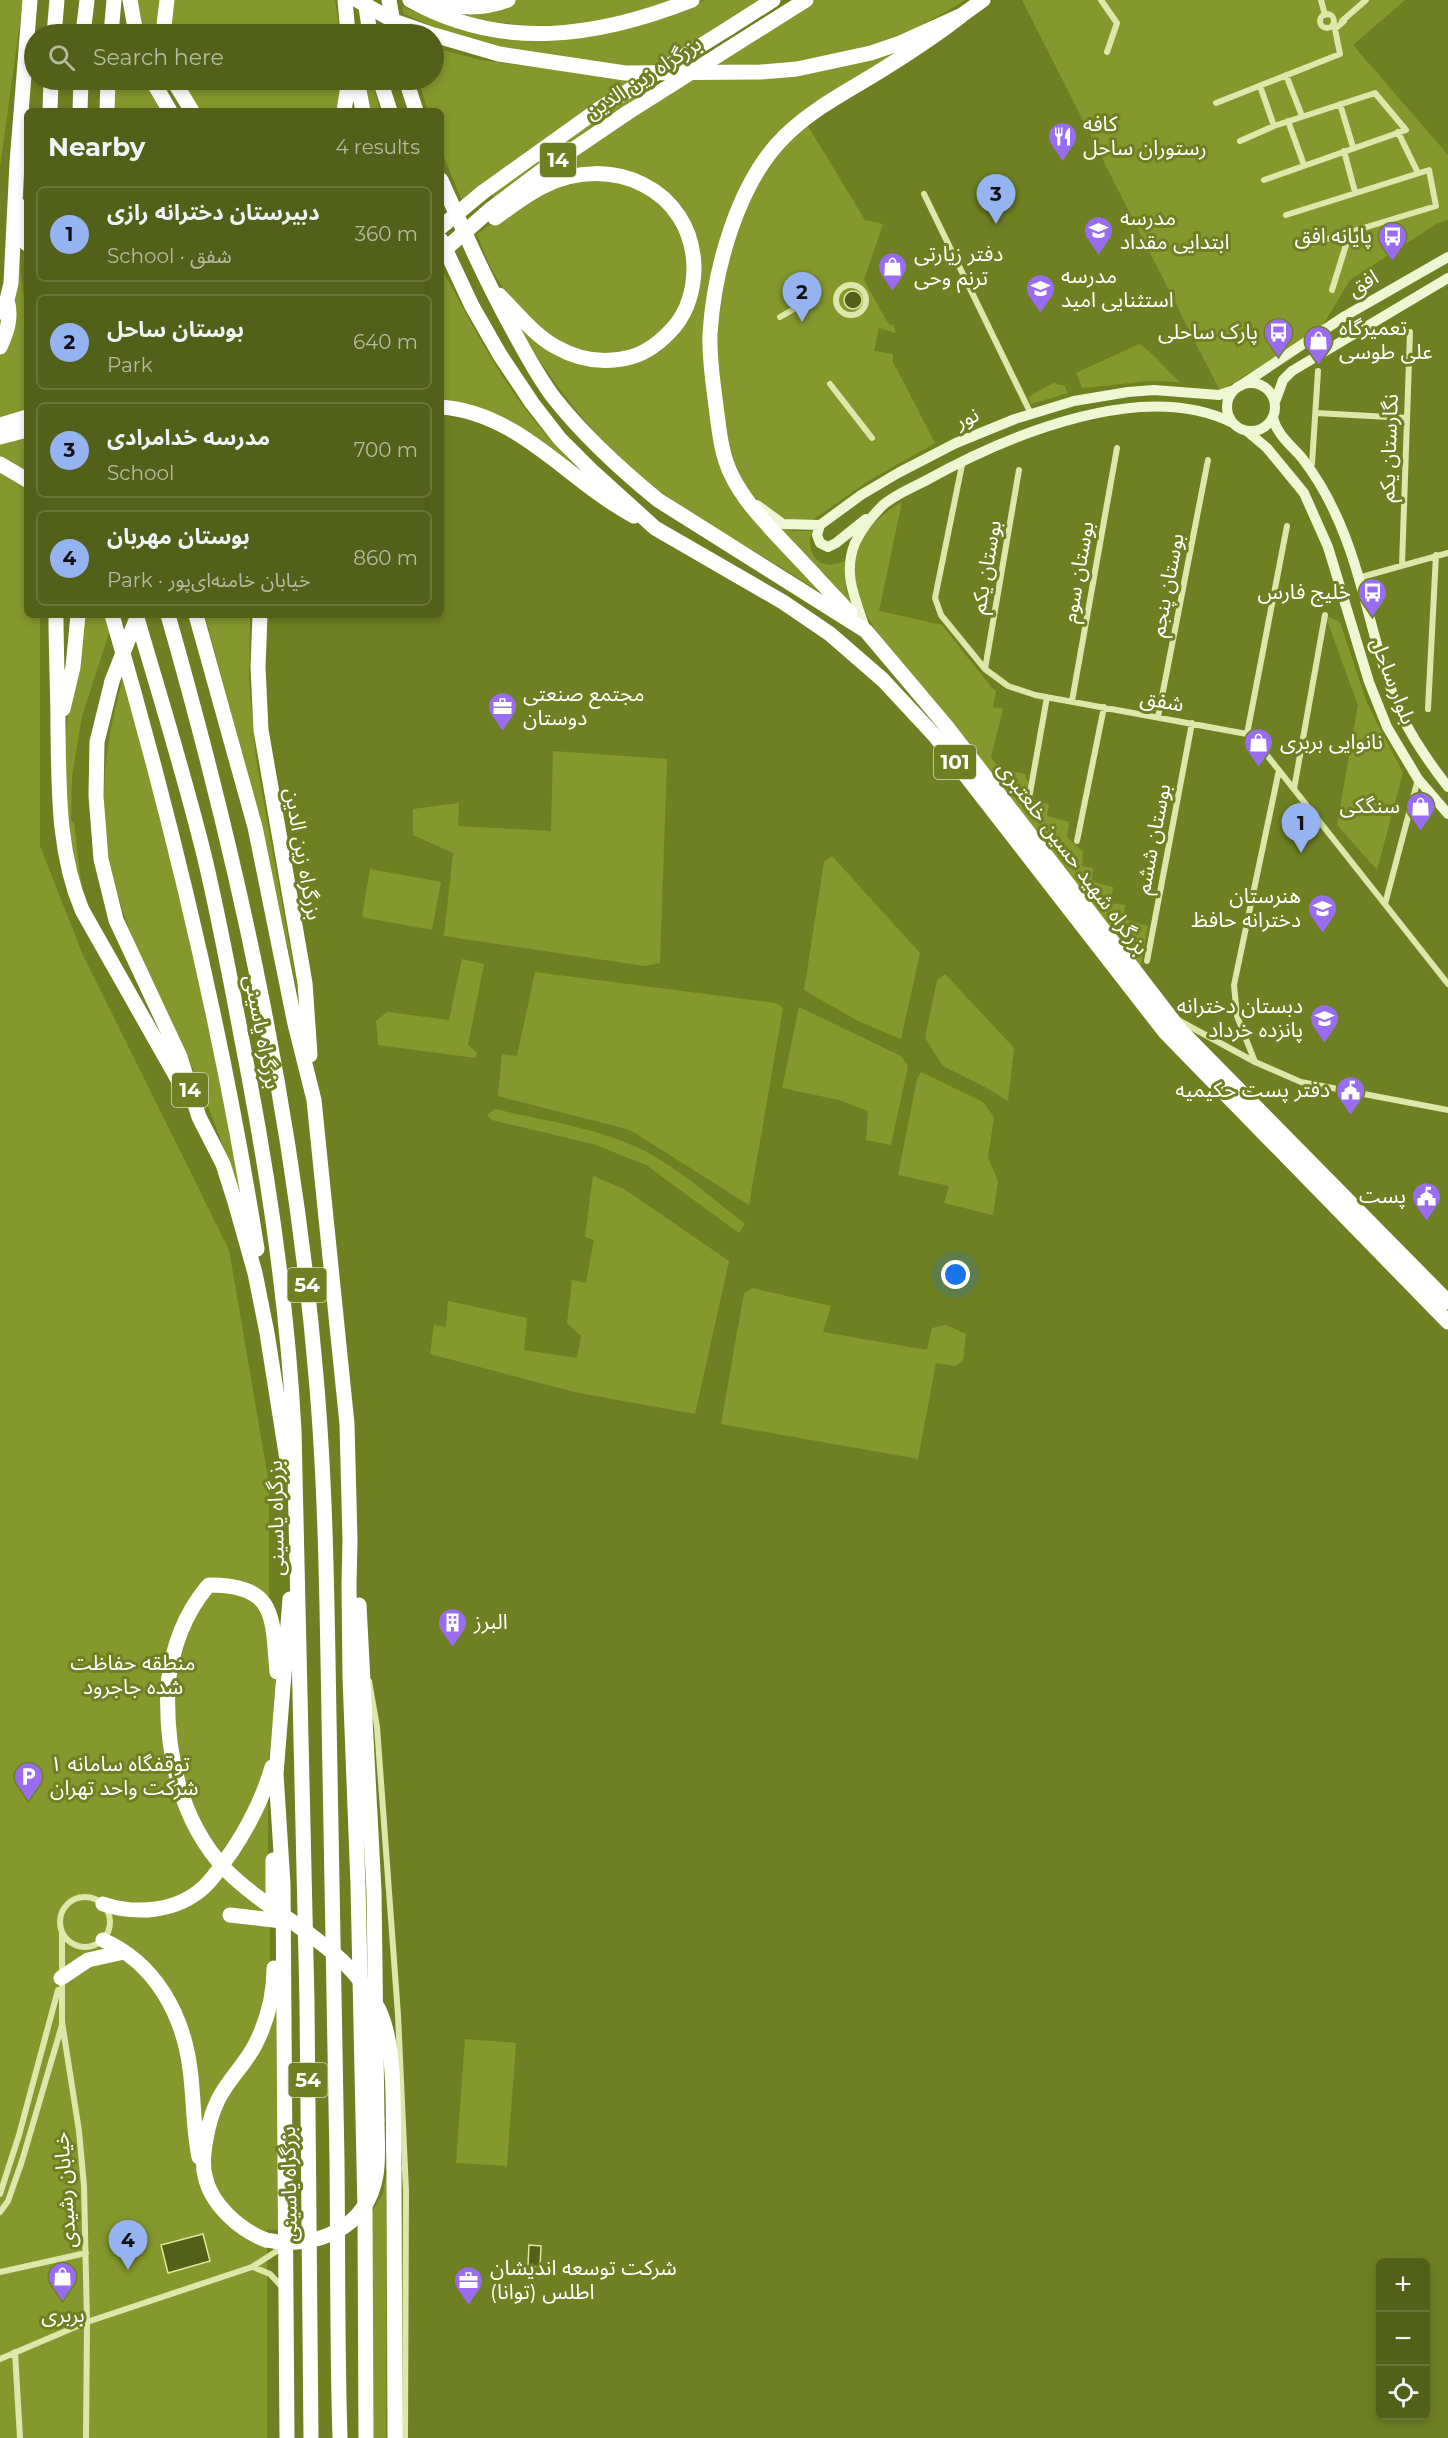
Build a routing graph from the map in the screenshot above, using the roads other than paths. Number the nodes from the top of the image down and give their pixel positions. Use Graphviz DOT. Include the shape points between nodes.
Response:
graph roads {
  1 [pos="30,0"];
  2 [pos="57,0"];
  3 [pos="87,0"];
  4 [pos="114,0"];
  5 [pos="130,0"];
  6 [pos="167,0"];
  7 [pos="345,0"];
  8 [pos="357,0"];
  9 [pos="365,0"];
  10 [pos="389,0"];
  11 [pos="410,0"];
  12 [pos="422,0"];
  13 [pos="508,0"];
  14 [pos="692,0"];
  15 [pos="773,0"];
  16 [pos="806,0"];
  17 [pos="983,0"];
  18 [pos="1101,0"];
  19 [pos="1321,0"];
  20 [pos="1364,2"];
  21 [pos="962,15"];
  22 [pos="1325,15"];
  23 [pos="1334,21"];
  24 [pos="1344,21"];
  25 [pos="28,24"];
  26 [pos="55,24"];
  27 [pos="84,24"];
  28 [pos="112,24"];
  29 [pos="134,24"];
  30 [pos="164,24"];
  31 [pos="347,24"];
  32 [pos="369,24"];
  33 [pos="393,24"];
  34 [pos="402,24"];
  35 [pos="444,38"];
  36 [pos="1107,52"];
  37 [pos="24,75"];
  38 [pos="1286,75"];
  39 [pos="1260,86"];
  40 [pos="51,90"];
  41 [pos="81,90"];
  42 [pos="108,90"];
  43 [pos="158,90"];
  44 [pos="178,90"];
  45 [pos="347,90"];
  46 [pos="359,90"];
  47 [pos="383,90"];
  48 [pos="409,90"];
  49 [pos="1216,103"];
  50 [pos="1340,104"];
  51 [pos="50,108"];
  52 [pos="80,108"];
  53 [pos="107,108"];
  54 [pos="168,108"];
  55 [pos="190,108"];
  56 [pos="344,108"];
  57 [pos="362,108"];
  58 [pos="389,108"];
  59 [pos="415,108"];
  60 [pos="1302,117"];
  61 [pos="1288,121"];
  62 [pos="1274,126"];
  63 [pos="1398,132"];
  64 [pos="1240,141"];
  65 [pos="1353,147"];
  66 [pos="1344,151"];
  67 [pos="17,163"];
  68 [pos="1304,165"];
  69 [pos="1418,173"];
  70 [pos="1264,180"];
  71 [pos="444,187"];
  72 [pos="1355,192"];
  73 [pos="924,194"];
  74 [pos="493,214"];
  75 [pos="1286,215"];
  76 [pos="24,220"];
  77 [pos="444,224"];
  78 [pos="1350,232"];
  79 [pos="445,245"];
  80 [pos="1305,246"];
  81 [pos="1448,257"];
  82 [pos="1448,279"];
  83 [pos="487,283"];
  84 [pos="1332,290"];
  85 [pos="4,306"];
  86 [pos="794,309"];
  87 [pos="845,314"];
  88 [pos="780,317"];
  89 [pos="1410,332"];
  90 [pos="0,347"];
  91 [pos="1318,371"];
  92 [pos="830,384"];
  93 [pos="1237,388"];
  94 [pos="1275,402"];
  95 [pos="444,407"];
  96 [pos="1316,412"];
  97 [pos="1030,414"];
  98 [pos="24,418"];
  99 [pos="1273,418"];
  100 [pos="1407,418"];
  101 [pos="1233,423"];
  102 [pos="0,425"];
  103 [pos="24,431"];
  104 [pos="1247,431"];
  105 [pos="0,437"];
  106 [pos="872,438"];
  107 [pos="956,443"];
  108 [pos="1117,447"];
  109 [pos="963,460"];
  110 [pos="1208,460"];
  111 [pos="1312,464"];
  112 [pos="0,465"];
  113 [pos="1019,470"];
  114 [pos="24,478"];
  115 [pos="742,493"];
  116 [pos="884,505"];
  117 [pos="820,525"];
  118 [pos="1287,526"];
  119 [pos="655,528"];
  120 [pos="1448,553"];
  121 [pos="1436,555"];
  122 [pos="1402,565"];
  123 [pos="1358,578"];
  124 [pos="1325,615"];
  125 [pos="56,618"];
  126 [pos="78,618"];
  127 [pos="113,618"];
  128 [pos="136,618"];
  129 [pos="138,618"];
  130 [pos="169,618"];
  131 [pos="197,618"];
  132 [pos="260,618"];
  133 [pos="866,631"];
  134 [pos="985,669"];
  135 [pos="1047,697"];
  136 [pos="1072,701"];
  137 [pos="1104,707"];
  138 [pos="1428,709"];
  139 [pos="1158,717"];
  140 [pos="1192,723"];
  141 [pos="58,726"];
  142 [pos="1247,734"];
  143 [pos="1424,755"];
  144 [pos="1279,770"];
  145 [pos="1418,779"];
  146 [pos="1448,787"];
  147 [pos="1294,789"];
  148 [pos="1030,793"];
  149 [pos="1448,814"];
  150 [pos="1077,841"];
  151 [pos="1385,904"];
  152 [pos="1147,961"];
  153 [pos="1448,984"];
  154 [pos="1170,1016"];
  155 [pos="1255,1062"];
  156 [pos="314,1100"];
  157 [pos="1448,1110"];
  158 [pos="199,1117"];
  159 [pos="1448,1302"];
  160 [pos="1448,1322"];
  161 [pos="267,1334"];
  162 [pos="296,1503"];
  163 [pos="297,1524"];
  164 [pos="350,1540"];
  165 [pos="361,1646"];
  166 [pos="281,1708"];
  167 [pos="277,1747"];
  168 [pos="276,1785"];
  169 [pos="103,1904"];
  170 [pos="230,1915"];
  171 [pos="293,1922"];
  172 [pos="62,1932"];
  173 [pos="103,1940"];
  174 [pos="124,1952"];
  175 [pos="61,1978"];
  176 [pos="62,2022"];
  177 [pos="204,2176"];
  178 [pos="0,2194"];
  179 [pos="0,2212"];
  180 [pos="286,2245"];
  181 [pos="86,2253"];
  182 [pos="252,2267"];
  183 [pos="0,2272"];
  184 [pos="286,2292"];
  185 [pos="87,2322"];
  186 [pos="15,2352"];
  187 [pos="0,2359"];
  188 [pos="20,2438"];
  189 [pos="86,2438"];
  190 [pos="287,2438"];
  191 [pos="311,2438"];
  192 [pos="340,2438"];
  193 [pos="366,2438"];
  194 [pos="395,2438"];
  195 [pos="405,2438"];
  1 -- 25 [label="highway"];
  2 -- 26 [label="highway"];
  3 -- 27 [label="highway"];
  4 -- 28 [label="highway"];
  5 -- 29 [label="highway"];
  6 -- 30 [label="highway"];
  7 -- 31 [label="highway"];
  8 -- 34 [label="highway"];
  9 -- 32 [label="highway, bridge"];
  10 -- 33 [label="highway, bridge"];
  11 -- 14 [label="highway" via="470,24 551,34 619,25"];
  12 -- 13 [label="highway" via="470,8"];
  15 -- 77 [label="highway, بزرگراه زین الدین / 14, bridge" via="599,109"];
  16 -- 74 [label="highway, بزرگراه زین الدین / 14, bridge" via="540,172"];
  17 -- 21 [label="highway"];
  18 -- 36 [label="street" via="1117,23"];
  19 -- 22 [label="street"];
  20 -- 24 [label="street"];
  21 -- 35 [label="highway" via="871,53 797,69 761,72 625,73 499,54"];
  21 -- 115 [label="highway" via="931,40 806,118 768,156 744,195 726,247 710,336 720,438 726,462"];
  22 -- 23 [label="street"];
  22 -- 23 [label="street" via="1320,21 1322,26 1330,27"];
  23 -- 24 [label="street"];
  24 -- 38 [label="street" via="1335,29 1341,54"];
  37 -- 67 [label="highway"];
  38 -- 39 [label="street"];
  38 -- 60 [label="street"];
  39 -- 49 [label="street"];
  39 -- 62 [label="street"];
  40 -- 51 [label="highway"];
  41 -- 52 [label="highway"];
  42 -- 53 [label="highway"];
  43 -- 54 [label="highway"];
  44 -- 55 [label="highway"];
  45 -- 56 [label="highway"];
  46 -- 57 [label="highway"];
  47 -- 58 [label="highway"];
  48 -- 59 [label="highway"];
  50 -- 60 [label="street"];
  50 -- 63 [label="street" via="1376,93 1406,130"];
  50 -- 65 [label="street"];
  60 -- 61 [label="street"];
  61 -- 62 [label="street"];
  61 -- 68 [label="street"];
  62 -- 64 [label="street"];
  63 -- 65 [label="street"];
  63 -- 69 [label="street"];
  65 -- 66 [label="street"];
  66 -- 68 [label="street"];
  66 -- 72 [label="street"];
  67 -- 76 [label="highway"];
  67 -- 85 [label="highway" via="14,251"];
  68 -- 70 [label="street"];
  69 -- 72 [label="street"];
  69 -- 78 [label="street" via="1429,170 1436,206"];
  71 -- 83 [label="highway, بزرگراه شهید حسین خلعتبری / 101"];
  72 -- 75 [label="street"];
  73 -- 97 [label="street"];
  74 -- 79 [label="highway" via="470,237"];
  74 -- 83 [label="highway" via="564,178 599,173 622,176 656,192 672,207 690,240 693,280 679,321 656,345 627,358 603,361 574,356 547,342"];
  78 -- 80 [label="street"];
  78 -- 84 [label="street"];
  79 -- 119 [label="highway, بزرگراه شهید حسین خلعتبری / 101" via="472,306 532,403 560,439"];
  81 -- 93 [label="main road, افق" via="1345,316"];
  82 -- 94 [label="main road, افق" via="1292,371 1283,380"];
  83 -- 133 [label="highway, بزرگراه شهید حسین خلعتبری / 101" via="554,398 630,477 685,518"];
  85 -- 90 [label="highway" via="10,309 9,322"];
  86 -- 88 [label="street"];
  87 -- 87 [label="street" via="836,303 837,293 849,284 859,287 866,294 863,309 855,315"];
  89 -- 100 [label="street, نگارستان یکم"];
  91 -- 96 [label="street"];
  92 -- 106 [label="street"];
  93 -- 94 [label="main road" via="1261,385"];
  93 -- 97 [label="main road, نور" via="1219,394 1128,392 1074,401"];
  93 -- 101 [label="main road" via="1230,396 1227,410"];
  94 -- 99 [label="main road"];
  95 -- 119 [label="highway" via="467,411 507,426 610,503"];
  96 -- 100 [label="street"];
  96 -- 111 [label="street"];
  97 -- 107 [label="main road, نور"];
  98 -- 102 [label="highway"];
  99 -- 104 [label="main road" via="1262,429"];
  99 -- 123 [label="main road, بلوار ساحل" via="1275,427 1318,479"];
  100 -- 122 [label="street, نگارستان یکم"];
  101 -- 104 [label="main road"];
  101 -- 109 [label="main road, نور" via="1183,408 1114,410 1078,418"];
  103 -- 105 [label="highway"];
  104 -- 145 [label="main road, بلوار ساحل" via="1267,448 1304,493 1328,547 1383,718"];
  107 -- 109 [label="main road"];
  107 -- 117 [label="main road, نور" via="898,472"];
  108 -- 136 [label="street, بوستان سوم"];
  109 -- 116 [label="main road, نور"];
  109 -- 134 [label="street, شفق" via="935,598 941,615"];
  110 -- 139 [label="street, بوستان پنجم"];
  112 -- 114 [label="highway"];
  113 -- 134 [label="street, بوستان یکم"];
  115 -- 117 [label="main road" via="783,524"];
  115 -- 133 [label="highway"];
  116 -- 117 [label="main road" via="828,546 820,543"];
  116 -- 133 [label="main road, نور" via="862,531 851,558 850,587"];
  118 -- 142 [label="street"];
  119 -- 160 [label="highway, بزرگراه شهید حسین خلعتبری / 101" via="783,602 830,634 883,680 935,736 1164,1032"];
  120 -- 121 [label="street"];
  121 -- 122 [label="street"];
  121 -- 138 [label="street"];
  122 -- 123 [label="street"];
  123 -- 143 [label="main road, بلوار ساحل" via="1387,678"];
  124 -- 147 [label="street"];
  125 -- 141 [label="highway"];
  126 -- 141 [label="highway" via="73,667"];
  127 -- 161 [label="highway" via="167,811 200,950 243,1163"];
  128 -- 158 [label="highway, 14, bridge" via="112,681 98,742 96,796 101,859 116,920 180,1057"];
  129 -- 162 [label="highway, بزرگراه یاسینی / 54" via="205,860 261,1144 283,1284 291,1366"];
  130 -- 192 [label="highway, بزرگراه یاسینی / 54" via="231,852 266,1014 295,1192 317,1379 328,1614"];
  131 -- 156 [label="highway" via="255,827"];
  132 -- 156 [label="highway, بزرگراه زین الدین" via="261,730 305,983"];
  133 -- 154 [label="highway, بزرگراه شهید حسین خلعتبری / 101" via="947,728"];
  134 -- 135 [label="street, شفق" via="1008,686"];
  135 -- 136 [label="street, شفق"];
  135 -- 148 [label="street"];
  136 -- 137 [label="street, شفق"];
  137 -- 139 [label="street, شفق"];
  137 -- 150 [label="street"];
  139 -- 140 [label="street, شفق"];
  140 -- 142 [label="street, شفق"];
  140 -- 152 [label="street, بوستان ششم"];
  141 -- 158 [label="highway" via="60,819 71,884"];
  142 -- 144 [label="street"];
  143 -- 145 [label="main road"];
  143 -- 146 [label="main road, بلوار ساحل"];
  144 -- 147 [label="street"];
  144 -- 155 [label="street" via="1234,985 1237,1016"];
  145 -- 149 [label="main road, بلوار ساحل"];
  145 -- 151 [label="street"];
  147 -- 151 [label="street"];
  151 -- 153 [label="street"];
  154 -- 155 [label="street"];
  154 -- 159 [label="highway, بزرگراه شهید حسین خلعتبری / 101"];
  155 -- 157 [label="street" via="1301,1082"];
  156 -- 164 [label="highway" via="347,1424"];
  158 -- 161 [label="highway, 14" via="223,1164 236,1202"];
  161 -- 162 [label="highway, 14"];
  162 -- 163 [label="highway, بزرگراه یاسینی / 54"];
  163 -- 166 [label="highway"];
  163 -- 191 [label="highway, بزرگراه یاسینی / 54"];
  164 -- 165 [label="highway"];
  164 -- 193 [label="highway"];
  165 -- 177 [label="highway, bridge" via="374,1903 376,2175 357,2215 335,2233 295,2243 266,2240 249,2232 227,2214"];
  165 -- 195 [label="street" via="377,1727 398,2015 406,2191"];
  166 -- 167 [label="highway"];
  166 -- 171 [label="highway, bridge" via="273,1622 264,1603 241,1587 208,1586 194,1604 177,1642 168,1684 169,1741 176,1777 189,1812 226,1870"];
  167 -- 168 [label="highway"];
  167 -- 169 [label="highway" via="263,1797 251,1821 205,1887 184,1901 154,1909 123,1910"];
  168 -- 177 [label="highway" via="271,1999 256,2044 215,2106 207,2132"];
  168 -- 180 [label="highway" via="283,1884"];
  169 -- 172 [label="street" via="83,1897 68,1903 60,1917"];
  169 -- 173 [label="street" via="110,1926"];
  170 -- 171 [label="highway, bridge"];
  171 -- 194 [label="highway, bridge" via="345,1962 365,1987 379,2011 390,2051"];
  172 -- 173 [label="street" via="80,1947"];
  172 -- 175 [label="street"];
  173 -- 174 [label="highway"];
  174 -- 175 [label="highway" via="88,1960"];
  174 -- 177 [label="highway" via="153,1977 179,2025 190,2067 196,2140"];
  175 -- 176 [label="street, خیابان رشیدی"];
  175 -- 178 [label="street"];
  176 -- 179 [label="street" via="22,2161"];
  176 -- 181 [label="street, خیابان رشیدی" via="82,2157"];
  180 -- 182 [label="street"];
  180 -- 184 [label="highway"];
  181 -- 183 [label="street"];
  181 -- 185 [label="street, خیابان رشیدی"];
  182 -- 184 [label="street" via="270,2274"];
  182 -- 185 [label="street"];
  184 -- 190 [label="highway"];
  185 -- 186 [label="street"];
  185 -- 189 [label="street, خیابان رشیدی"];
  186 -- 187 [label="street"];
  186 -- 188 [label="street"];
}
